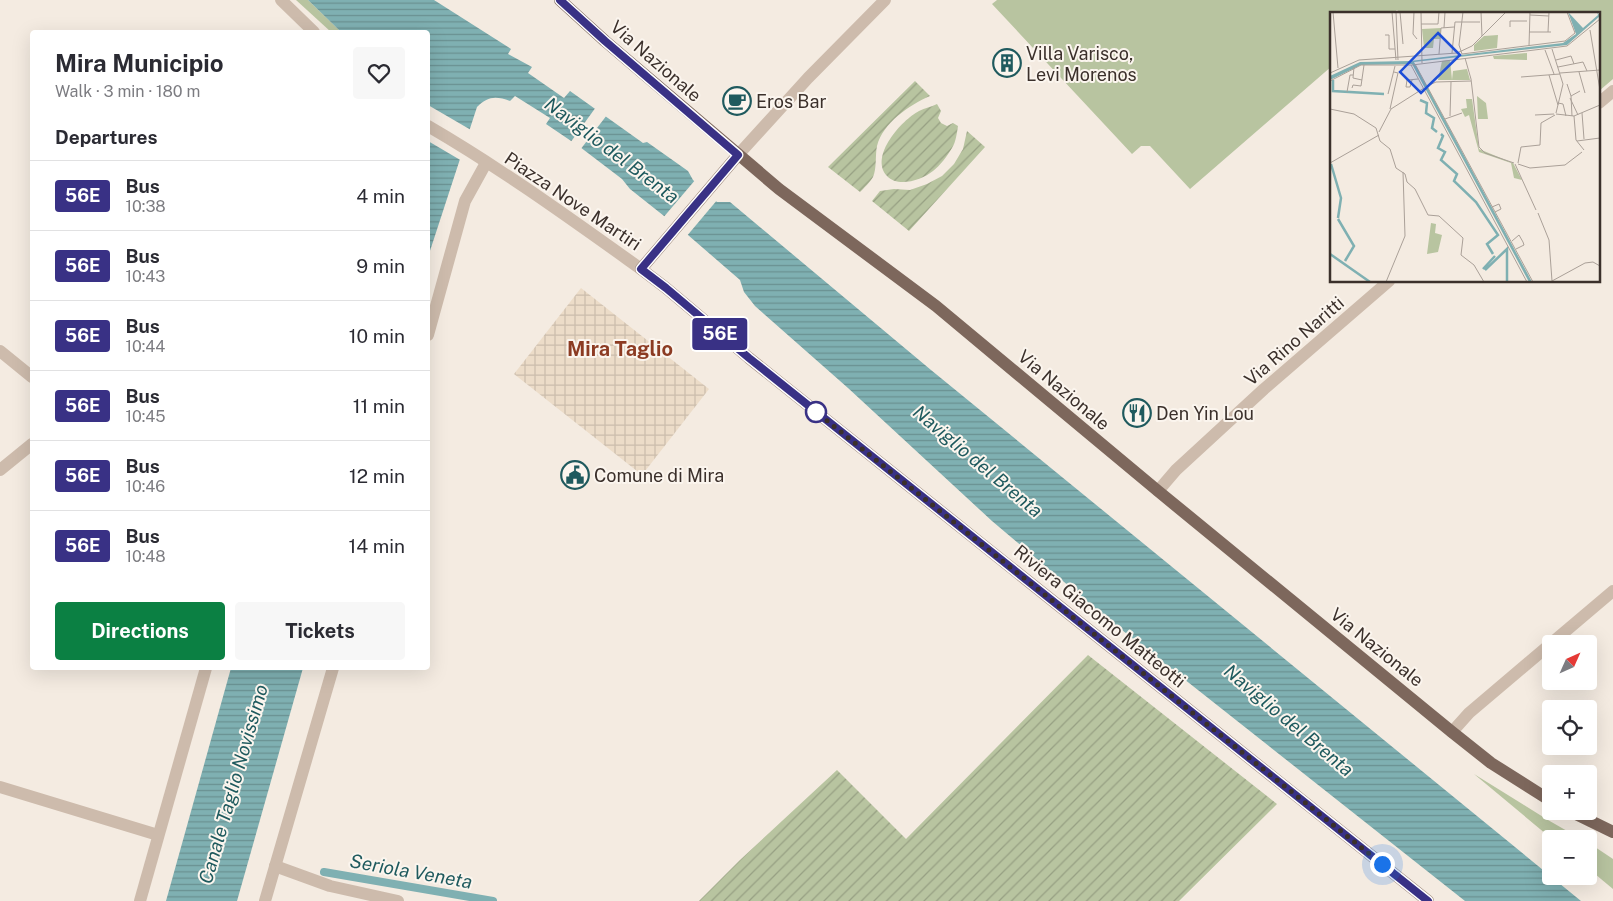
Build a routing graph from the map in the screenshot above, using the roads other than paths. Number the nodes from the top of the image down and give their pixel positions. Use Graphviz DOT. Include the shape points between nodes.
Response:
graph roads {
  1 [pos="281,0"];
  2 [pos="560,0"];
  3 [pos="885,0"];
  4 [pos="312,30"];
  5 [pos="1613,91"];
  6 [pos="1600,102"];
  7 [pos="430,127"];
  8 [pos="738,155"];
  9 [pos="486,163"];
  10 [pos="641,269"];
  11 [pos="1389,282"];
  12 [pos="430,328"];
  13 [pos="0,351"];
  14 [pos="749,358"];
  15 [pos="30,375"];
  16 [pos="30,446"];
  17 [pos="0,470"];
  18 [pos="1158,491"];
  19 [pos="1613,591"];
  20 [pos="205,670"];
  21 [pos="333,670"];
  22 [pos="1452,732"];
  23 [pos="0,787"];
  24 [pos="1542,795"];
  25 [pos="1588,820"];
  26 [pos="1613,832"];
  27 [pos="158,835"];
  28 [pos="275,866"];
  29 [pos="140,901"];
  30 [pos="265,901"];
  31 [pos="398,901"];
  32 [pos="1428,901"];
  1 -- 4 [label="street"];
  2 -- 8 [label="main road, Via Nazionale"];
  3 -- 8 [label="street"];
  5 -- 6 [label="street"];
  7 -- 9 [label="street, Piazza Nove Martiri"];
  8 -- 10 [label="street, Piazza Nove Martiri"];
  8 -- 18 [label="main road, Via Nazionale" via="936,306"];
  9 -- 10 [label="street, Piazza Nove Martiri"];
  9 -- 12 [label="street" via="465,201"];
  10 -- 14 [label="street, Piazza Nove Martiri"];
  11 -- 18 [label="street, Via Rino Naritti" via="1264,389 1176,470"];
  13 -- 15 [label="street"];
  14 -- 32 [label="street, Riviera Giacomo Matteotti"];
  16 -- 17 [label="street"];
  18 -- 22 [label="main road, Via Nazionale"];
  19 -- 22 [label="street" via="1469,713"];
  20 -- 27 [label="street"];
  21 -- 28 [label="street"];
  22 -- 24 [label="main road, Via Nazionale" via="1491,763"];
  23 -- 27 [label="street"];
  25 -- 26 [label="main road"];
  27 -- 29 [label="street"];
  28 -- 30 [label="street"];
  28 -- 31 [label="street" via="330,886"];
}
